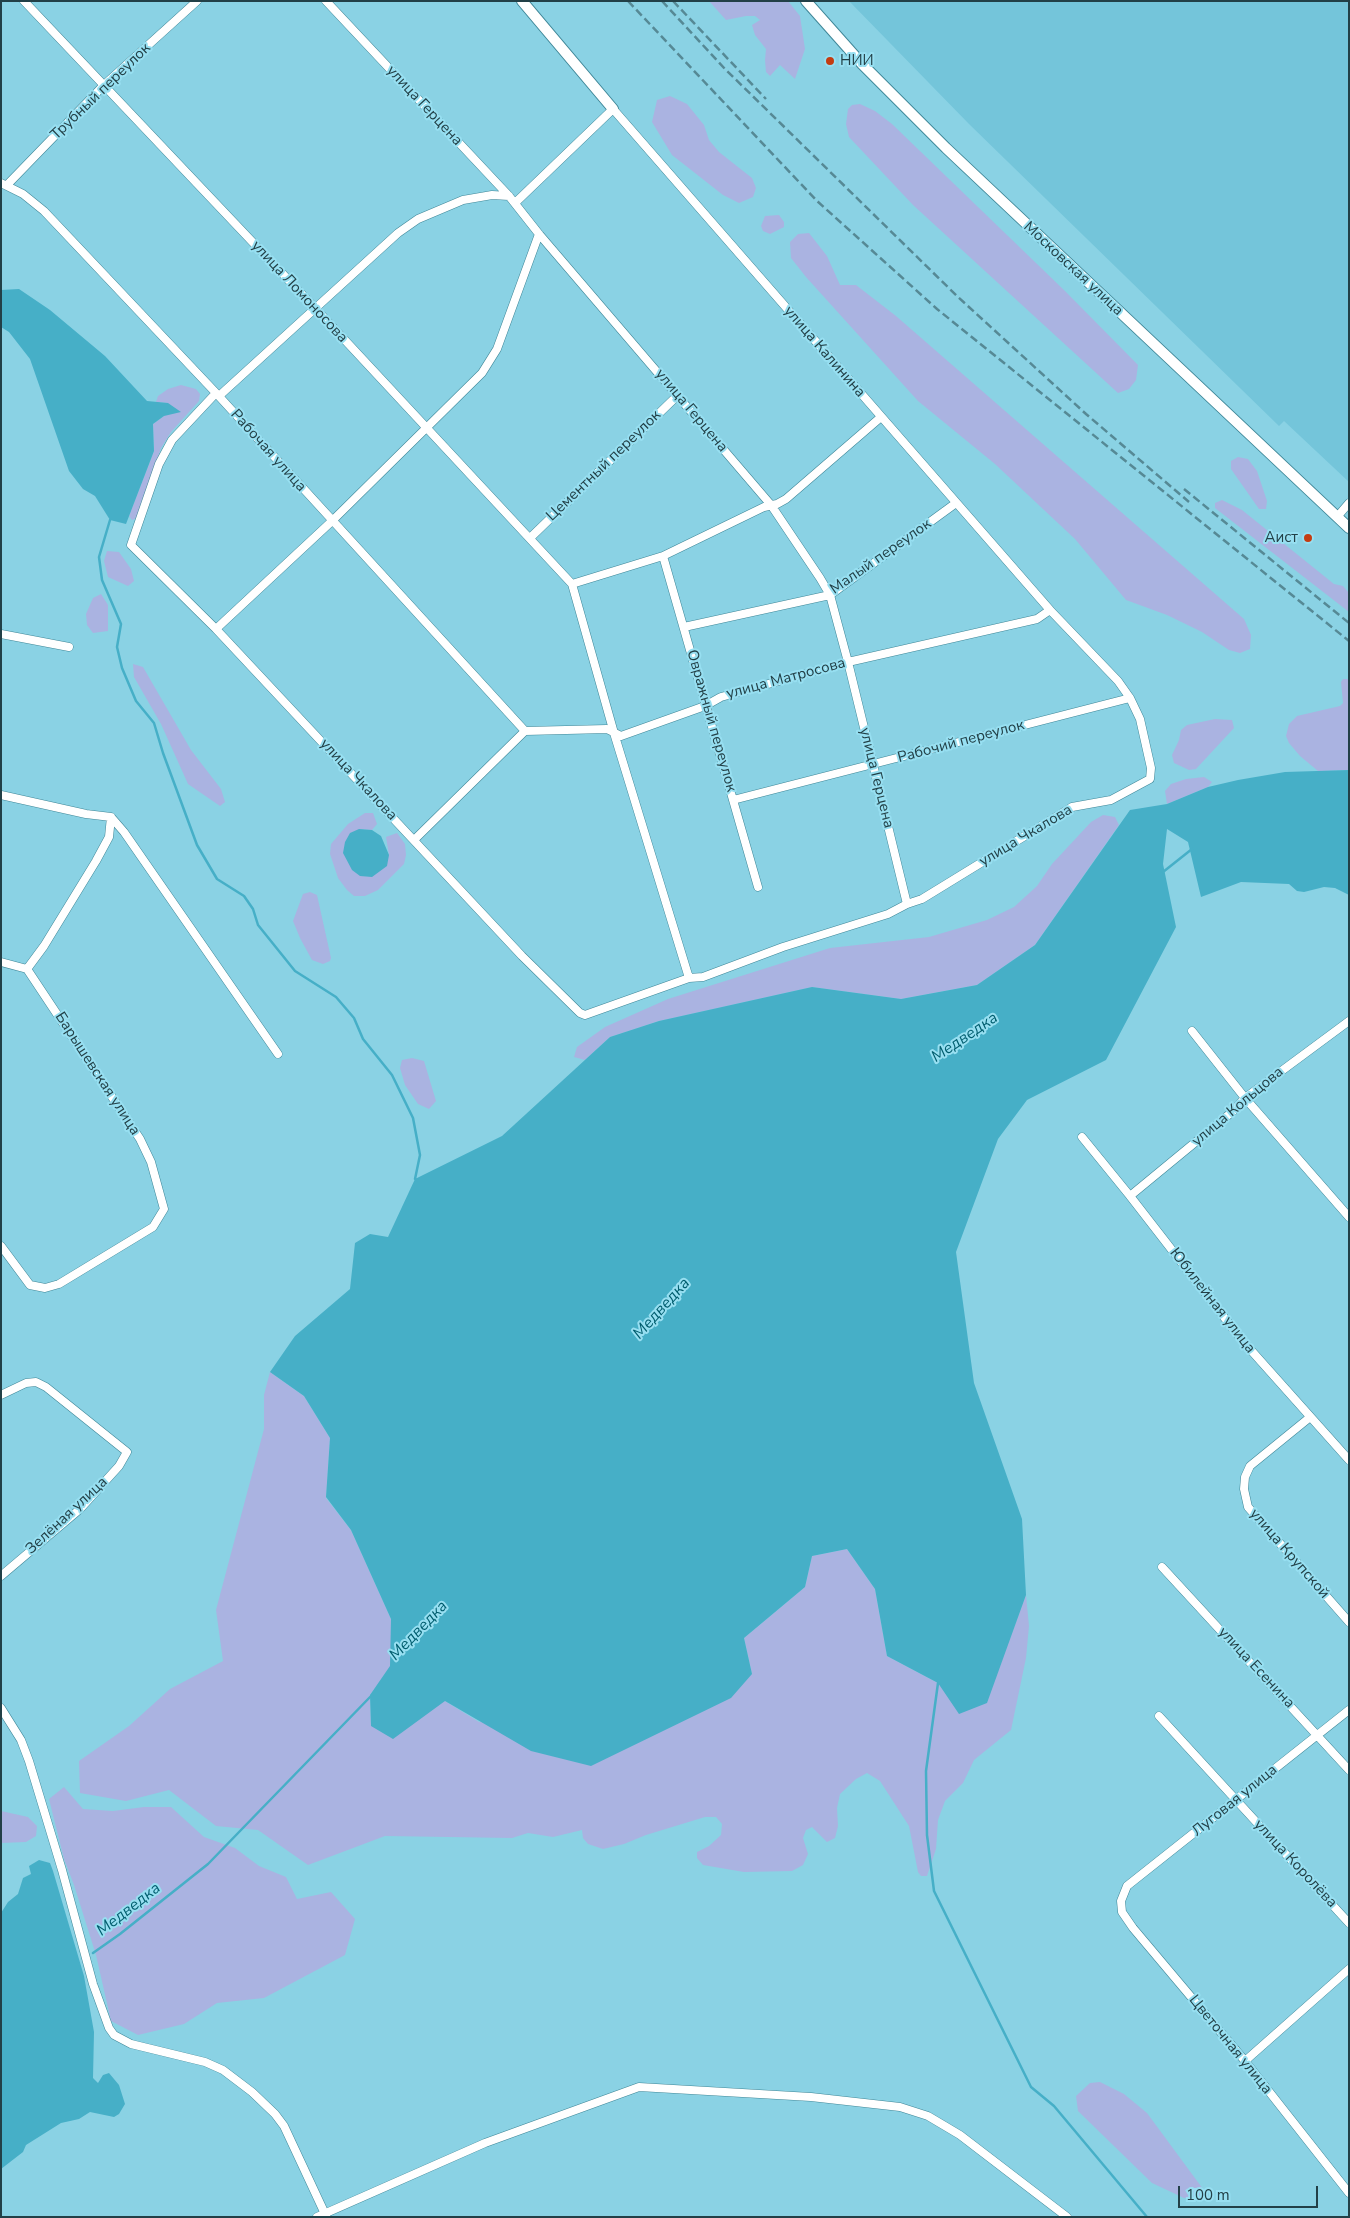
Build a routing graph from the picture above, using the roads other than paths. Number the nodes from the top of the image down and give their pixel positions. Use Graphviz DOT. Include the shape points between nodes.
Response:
graph roads {
  1 [pos="24,1"];
  2 [pos="197,1"];
  3 [pos="326,1"];
  4 [pos="522,1"];
  5 [pos="806,1"];
  6 [pos="103,86"];
  7 [pos="613,109"];
  8 [pos="4,184"];
  9 [pos="509,196"];
  10 [pos="515,203"];
  11 [pos="539,234"];
  12 [pos="316,309"];
  13 [pos="217,395"];
  14 [pos="678,395"];
  15 [pos="881,417"];
  16 [pos="426,430"];
  17 [pos="956,503"];
  18 [pos="1349,503"];
  19 [pos="771,505"];
  20 [pos="1337,517"];
  21 [pos="332,521"];
  22 [pos="1349,528"];
  23 [pos="530,538"];
  24 [pos="663,556"];
  25 [pos="572,584"];
  26 [pos="830,594"];
  27 [pos="1050,610"];
  28 [pos="684,627"];
  29 [pos="216,629"];
  30 [pos="1,634"];
  31 [pos="68,647"];
  32 [pos="848,662"];
  33 [pos="1130,698"];
  34 [pos="705,706"];
  35 [pos="525,732"];
  36 [pos="614,733"];
  37 [pos="873,764"];
  38 [pos="1150,779"];
  39 [pos="1,795"];
  40 [pos="733,800"];
  41 [pos="111,817"];
  42 [pos="414,840"];
  43 [pos="758,887"];
  44 [pos="907,904"];
  45 [pos="1,962"];
  46 [pos="27,969"];
  47 [pos="689,978"];
  48 [pos="1349,1021"];
  49 [pos="1192,1032"];
  50 [pos="278,1054"];
  51 [pos="1244,1098"];
  52 [pos="1082,1137"];
  53 [pos="1130,1196"];
  54 [pos="1349,1216"];
  55 [pos="1,1246"];
  56 [pos="1,1395"];
  57 [pos="1310,1418"];
  58 [pos="1347,1455"];
  59 [pos="1162,1567"];
  60 [pos="1,1576"];
  61 [pos="1349,1622"];
  62 [pos="1,1708"];
  63 [pos="1349,1710"];
  64 [pos="1159,1716"];
  65 [pos="1317,1735"];
  66 [pos="1349,1770"];
  67 [pos="1236,1800"];
  68 [pos="1123,1893"];
  69 [pos="1349,1923"];
  70 [pos="1349,1969"];
  71 [pos="1244,2061"];
  72 [pos="1349,2193"];
  73 [pos="326,2215"];
  74 [pos="317,2217"];
  75 [pos="1067,2217"];
  1 -- 6 [label="street, улица Ломоносова"];
  2 -- 6 [label="street, Трубный переулок"];
  3 -- 9 [label="street, улица Герцена"];
  4 -- 7 [label="street, улица Калинина"];
  5 -- 20 [label="street, Московская улица" via="862,64 946,148"];
  6 -- 8 [label="street, Трубный переулок"];
  6 -- 12 [label="street, улица Ломоносова"];
  7 -- 10 [label="street"];
  7 -- 15 [label="street, улица Калинина"];
  8 -- 13 [label="street, Рабочая улица" via="44,211"];
  9 -- 10 [label="street, улица Герцена"];
  9 -- 12 [label="street" via="463,200 418,219 398,233"];
  10 -- 11 [label="street, улица Герцена"];
  11 -- 14 [label="street, улица Герцена"];
  11 -- 16 [label="street" via="490,363"];
  12 -- 13 [label="street"];
  12 -- 16 [label="street, улица Ломоносова"];
  13 -- 21 [label="street, Рабочая улица"];
  13 -- 29 [label="street, улица Чкалова" via="172,440 159,464 131,545"];
  14 -- 19 [label="street, улица Герцена"];
  14 -- 23 [label="street, Цементный переулок"];
  15 -- 17 [label="street, улица Калинина"];
  15 -- 19 [label="street" via="786,499"];
  16 -- 21 [label="street"];
  16 -- 23 [label="street, улица Ломоносова"];
  17 -- 26 [label="street, Малый переулок"];
  17 -- 27 [label="street, улица Калинина"];
  18 -- 20 [label="street"];
  19 -- 24 [label="street"];
  19 -- 26 [label="street, улица Герцена"];
  20 -- 22 [label="street, Московская улица"];
  21 -- 29 [label="street"];
  21 -- 35 [label="street, Рабочая улица"];
  23 -- 25 [label="street, улица Ломоносова"];
  24 -- 25 [label="street"];
  24 -- 28 [label="street, Овражный переулок"];
  25 -- 36 [label="street"];
  26 -- 28 [label="street, Малый переулок"];
  26 -- 32 [label="street, улица Герцена"];
  27 -- 32 [label="street, улица Матросова" via="1037,618"];
  27 -- 33 [label="street, улица Калинина" via="1118,681"];
  28 -- 34 [label="street, Овражный переулок"];
  29 -- 42 [label="street, улица Чкалова"];
  30 -- 31 [label="street"];
  32 -- 34 [label="street, улица Матросова" via="721,697"];
  32 -- 37 [label="street, улица Герцена"];
  33 -- 37 [label="street, Рабочий переулок"];
  33 -- 38 [label="street, улица Калинина" via="1140,719 1148,751"];
  34 -- 36 [label="street, улица Матросова" via="621,736"];
  34 -- 40 [label="street, Овражный переулок"];
  35 -- 36 [label="street, улица Матросова" via="607,729"];
  35 -- 42 [label="street"];
  36 -- 47 [label="street"];
  37 -- 40 [label="street, Рабочий переулок"];
  37 -- 44 [label="street, улица Герцена"];
  38 -- 44 [label="street, улица Чкалова" via="1111,800 1072,807 922,899"];
  39 -- 41 [label="street"];
  40 -- 43 [label="street, Овражный переулок"];
  41 -- 46 [label="street" via="109,837 96,861"];
  41 -- 50 [label="street"];
  42 -- 47 [label="street, улица Чкалова" via="580,1013 585,1015"];
  44 -- 47 [label="street, улица Чкалова" via="888,914 703,977"];
  45 -- 46 [label="street"];
  46 -- 55 [label="street, Барышевская улица" via="140,1139 151,1162 164,1209 153,1227 59,1284 45,1288 30,1285"];
  48 -- 51 [label="street, улица Кольцова"];
  49 -- 51 [label="street"];
  51 -- 53 [label="street, улица Кольцова" via="1232,1112"];
  51 -- 54 [label="street"];
  52 -- 53 [label="street, Юбилейная улица"];
  53 -- 57 [label="street, Юбилейная улица" via="1241,1339"];
  56 -- 60 [label="street, Зелёная улица" via="26,1383 36,1382 127,1452 120,1466 80,1509"];
  57 -- 58 [label="street, Юбилейная улица"];
  57 -- 61 [label="street, улица Крупской" via="1250,1466 1244,1489 1248,1507"];
  59 -- 65 [label="street, улица Есенина"];
  62 -- 73 [label="street" via="18,1734 29,1762 93,1984 109,2028 114,2035 131,2044 205,2062 238,2080 284,2126"];
  63 -- 65 [label="street, Луговая улица"];
  64 -- 67 [label="street, улица Королёва"];
  65 -- 66 [label="street, улица Есенина"];
  65 -- 67 [label="street, Луговая улица"];
  67 -- 68 [label="street, Луговая улица"];
  67 -- 69 [label="street, улица Королёва"];
  68 -- 71 [label="street, Цветочная улица" via="1122,1912 1133,1928"];
  70 -- 71 [label="street"];
  71 -- 72 [label="street, Цветочная улица"];
  73 -- 74 [label="street"];
  73 -- 75 [label="street" via="485,2143 639,2087 811,2097 900,2107 928,2116 960,2135"];
}
